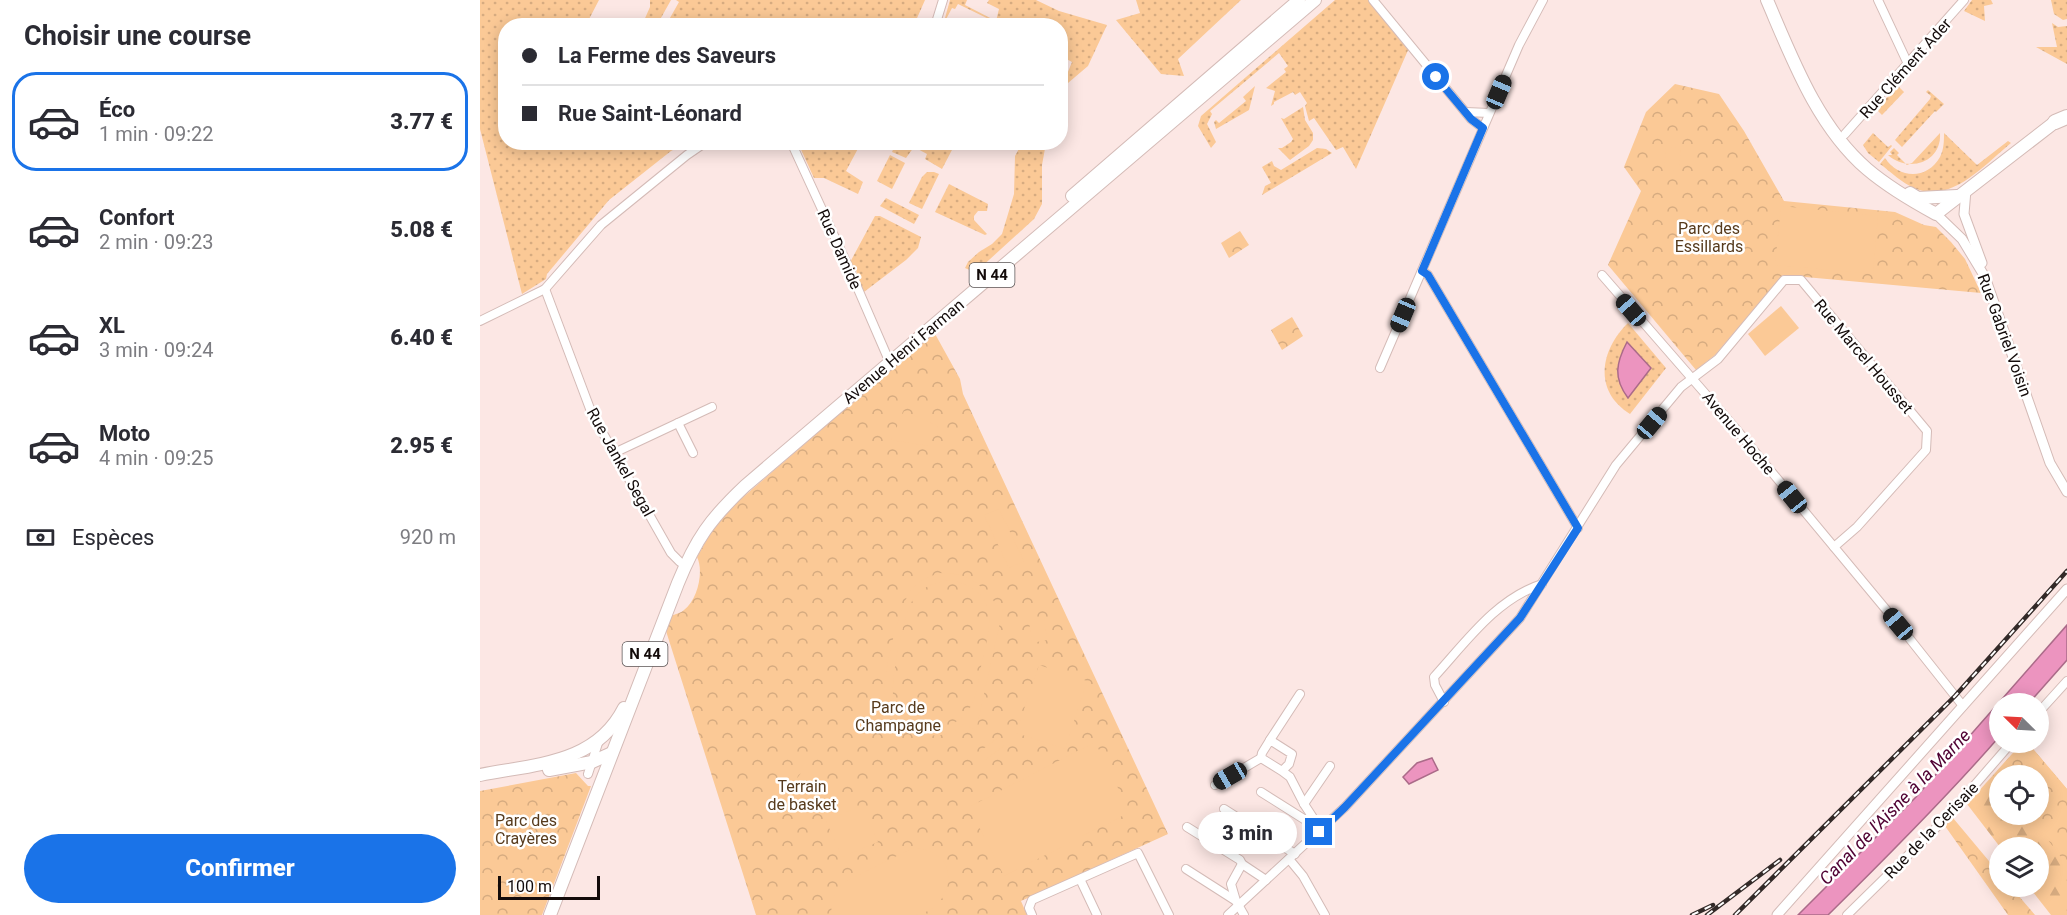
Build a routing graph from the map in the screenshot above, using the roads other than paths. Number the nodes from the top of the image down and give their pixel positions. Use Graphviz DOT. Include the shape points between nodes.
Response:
graph roads {
  1 [pos="943,0"];
  2 [pos="1299,0"];
  3 [pos="1315,0"];
  4 [pos="1373,0"];
  5 [pos="1543,0"];
  6 [pos="1767,0"];
  7 [pos="1775,0"];
  8 [pos="1878,0"];
  9 [pos="1964,0"];
  10 [pos="937,18"];
  11 [pos="1908,64"];
  12 [pos="1466,112"];
  13 [pos="2061,119"];
  14 [pos="1486,121"];
  15 [pos="1845,134"];
  16 [pos="694,150"];
  17 [pos="795,150"];
  18 [pos="1962,193"];
  19 [pos="1918,198"];
  20 [pos="1936,214"];
  21 [pos="1422,271"];
  22 [pos="1602,275"];
  23 [pos="545,289"];
  24 [pos="1991,291"];
  25 [pos="480,321"];
  26 [pos="887,356"];
  27 [pos="1380,368"];
  28 [pos="1690,379"];
  29 [pos="712,407"];
  30 [pos="678,423"];
  31 [pos="614,453"];
  32 [pos="693,453"];
  33 [pos="2067,492"];
  34 [pos="1578,528"];
  35 [pos="1834,547"];
  36 [pos="683,556"];
  37 [pos="1542,584"];
  38 [pos="2067,589"];
  39 [pos="2067,681"];
  40 [pos="1300,694"];
  41 [pos="2049,701"];
  42 [pos="1444,702"];
  43 [pos="1963,706"];
  44 [pos="601,739"];
  45 [pos="1270,740"];
  46 [pos="613,752"];
  47 [pos="2002,753"];
  48 [pos="1262,758"];
  49 [pos="592,762"];
  50 [pos="1330,766"];
  51 [pos="605,770"];
  52 [pos="1282,771"];
  53 [pos="480,775"];
  54 [pos="480,783"];
  55 [pos="1215,785"];
  56 [pos="1261,792"];
  57 [pos="1304,804"];
  58 [pos="1224,809"];
  59 [pos="1187,827"];
  60 [pos="1321,830"];
  61 [pos="1292,857"];
  62 [pos="1242,864"];
  63 [pos="1186,869"];
  64 [pos="1080,879"];
  65 [pos="1266,880"];
  66 [pos="1238,904"];
  67 [pos="550,915"];
  68 [pos="1032,915"];
  69 [pos="1097,915"];
  70 [pos="1169,915"];
  71 [pos="1228,915"];
  72 [pos="1244,915"];
  73 [pos="1325,915"];
  74 [pos="1777,915"];
  75 [pos="1847,915"];
  1 -- 10 [label="street"];
  2 -- 26 [label="main road, Avenue Henri Farman / N 44"];
  3 -- 46 [label="main road, Avenue Henri Farman / N 44" via="729,501 690,553"];
  4 -- 12 [label="street"];
  5 -- 14 [label="street"];
  6 -- 20 [label="main road, Rue Gabriel Voisin" via="1810,93 1832,130 1867,169"];
  7 -- 15 [label="main road" via="1816,90"];
  8 -- 11 [label="street"];
  9 -- 11 [label="street, Rue Clément Ader"];
  11 -- 15 [label="street, Rue Clément Ader"];
  12 -- 14 [label="street"];
  12 -- 14 [label="street" via="1471,119"];
  13 -- 18 [label="main road"];
  14 -- 21 [label="street"];
  15 -- 19 [label="main road" via="1876,166"];
  16 -- 23 [label="street" via="601,225"];
  17 -- 26 [label="street, Rue Damide"];
  18 -- 19 [label="main road"];
  18 -- 20 [label="main road"];
  18 -- 24 [label="street" via="1965,220 1976,241"];
  19 -- 20 [label="street"];
  20 -- 24 [label="street, Rue Gabriel Voisin" via="1967,246"];
  21 -- 27 [label="street"];
  21 -- 34 [label="street" via="1428,275"];
  22 -- 28 [label="street, Avenue Hoche"];
  23 -- 25 [label="street"];
  23 -- 31 [label="street, Rue Jankel Segal" via="592,414"];
  24 -- 33 [label="street, Rue Gabriel Voisin" via="2050,463"];
  26 -- 36 [label="main road, Avenue Henri Farman / N 44" via="721,500 705,518"];
  28 -- 34 [label="street" via="1616,465"];
  28 -- 35 [label="street, Avenue Hoche"];
  28 -- 35 [label="street, Rue Marcel Housset" via="1718,358 1784,280 1801,280 1927,431 1926,450"];
  29 -- 30 [label="street"];
  30 -- 31 [label="street"];
  30 -- 32 [label="street"];
  31 -- 36 [label="street, Rue Jankel Segal" via="671,553"];
  34 -- 37 [label="street"];
  35 -- 43 [label="street, Avenue Hoche"];
  36 -- 44 [label="main road, N 44" via="627,702"];
  37 -- 42 [label="street" via="1520,618"];
  37 -- 42 [label="street" via="1499,606 1434,677"];
  38 -- 43 [label="street"];
  39 -- 41 [label="street"];
  40 -- 45 [label="street"];
  42 -- 60 [label="street"];
  43 -- 74 [label="street"];
  44 -- 46 [label="street" via="609,743"];
  44 -- 49 [label="street"];
  44 -- 53 [label="main road, N 44" via="572,757"];
  45 -- 48 [label="street"];
  45 -- 52 [label="street" via="1292,754"];
  46 -- 49 [label="main road"];
  46 -- 51 [label="main road"];
  47 -- 75 [label="street, Rue de la Cerisaie" via="1947,817"];
  48 -- 52 [label="street"];
  48 -- 55 [label="street"];
  49 -- 51 [label="street" via="588,774"];
  49 -- 54 [label="main road"];
  50 -- 57 [label="street"];
  51 -- 67 [label="main road"];
  52 -- 57 [label="street" via="1290,777"];
  56 -- 60 [label="street"];
  57 -- 60 [label="street"];
  58 -- 61 [label="street"];
  59 -- 62 [label="street"];
  60 -- 61 [label="street"];
  61 -- 65 [label="street"];
  61 -- 73 [label="street"];
  62 -- 65 [label="street"];
  62 -- 66 [label="street" via="1231,884"];
  63 -- 66 [label="street"];
  64 -- 68 [label="street" via="1032,900"];
  64 -- 69 [label="street"];
  64 -- 70 [label="street" via="1138,854"];
  65 -- 66 [label="street"];
  66 -- 71 [label="street"];
  66 -- 72 [label="street"];
}
